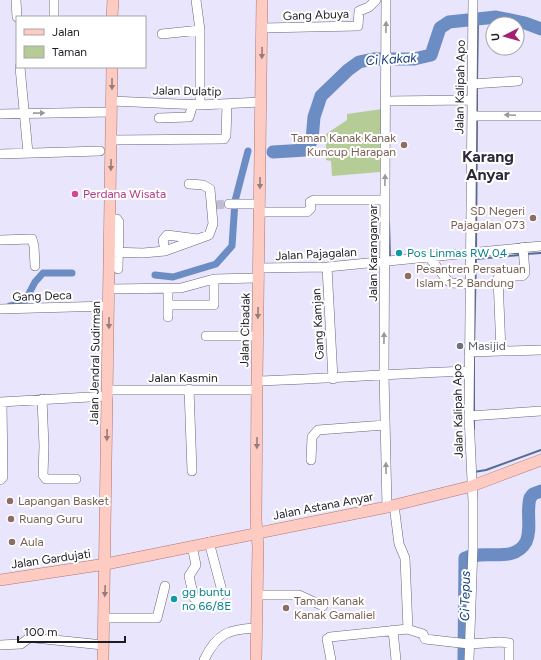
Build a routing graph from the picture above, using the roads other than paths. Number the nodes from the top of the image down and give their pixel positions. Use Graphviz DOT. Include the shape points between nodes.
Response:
graph roads {
  1 [pos="16,0"];
  2 [pos="54,0"];
  3 [pos="112,0"];
  4 [pos="196,0"];
  5 [pos="262,0"];
  6 [pos="376,0"];
  7 [pos="386,0"];
  8 [pos="473,0"];
  9 [pos="17,16"];
  10 [pos="54,16"];
  11 [pos="112,16"];
  12 [pos="262,28"];
  13 [pos="200,30"];
  14 [pos="162,34"];
  15 [pos="20,68"];
  16 [pos="112,68"];
  17 [pos="518,81"];
  18 [pos="476,84"];
  19 [pos="471,100"];
  20 [pos="386,101"];
  21 [pos="261,102"];
  22 [pos="227,104"];
  23 [pos="196,105"];
  24 [pos="112,106"];
  25 [pos="24,113"];
  26 [pos="0,114"];
  27 [pos="476,116"];
  28 [pos="541,116"];
  29 [pos="159,118"];
  30 [pos="111,140"];
  31 [pos="100,151"];
  32 [pos="28,153"];
  33 [pos="0,154"];
  34 [pos="189,184"];
  35 [pos="385,200"];
  36 [pos="235,204"];
  37 [pos="260,208"];
  38 [pos="200,239"];
  39 [pos="0,240"];
  40 [pos="541,246"];
  41 [pos="523,247"];
  42 [pos="165,251"];
  43 [pos="114,252"];
  44 [pos="469,252"];
  45 [pos="429,257"];
  46 [pos="385,262"];
  47 [pos="35,266"];
  48 [pos="327,267"];
  49 [pos="118,269"];
  50 [pos="259,273"];
  51 [pos="214,279"];
  52 [pos="470,284"];
  53 [pos="168,288"];
  54 [pos="109,289"];
  55 [pos="168,305"];
  56 [pos="109,306"];
  57 [pos="0,309"];
  58 [pos="168,317"];
  59 [pos="206,336"];
  60 [pos="258,336"];
  61 [pos="541,350"];
  62 [pos="501,351"];
  63 [pos="469,352"];
  64 [pos="469,371"];
  65 [pos="384,374"];
  66 [pos="333,379"];
  67 [pos="257,386"];
  68 [pos="188,389"];
  69 [pos="108,393"];
  70 [pos="42,399"];
  71 [pos="1,402"];
  72 [pos="541,411"];
  73 [pos="469,416"];
  74 [pos="385,425"];
  75 [pos="311,460"];
  76 [pos="541,460"];
  77 [pos="192,471"];
  78 [pos="76,479"];
  79 [pos="0,480"];
  80 [pos="472,486"];
  81 [pos="391,506"];
  82 [pos="257,532"];
  83 [pos="209,542"];
  84 [pos="192,546"];
  85 [pos="213,561"];
  86 [pos="106,564"];
  87 [pos="196,565"];
  88 [pos="0,580"];
  89 [pos="165,586"];
  90 [pos="258,595"];
  91 [pos="323,606"];
  92 [pos="104,618"];
  93 [pos="256,628"];
  94 [pos="393,630"];
  95 [pos="407,630"];
  96 [pos="467,644"];
  97 [pos="0,645"];
  98 [pos="103,645"];
  99 [pos="103,660"];
  100 [pos="204,660"];
  101 [pos="256,660"];
  102 [pos="331,660"];
  103 [pos="396,660"];
  104 [pos="469,660"];
  105 [pos="509,660"];
  1 -- 9 [label="street"];
  2 -- 10 [label="street"];
  3 -- 11 [label="main road"];
  4 -- 13 [label="street"];
  5 -- 12 [label="main road, Jalan Cibadak"];
  6 -- 12 [label="street, Gang Abuya" via="369,7 359,11 358,26"];
  20 -- 7 [label="street, Jalan Karanganyar, one-way"];
  8 -- 18 [label="street, Jalan Kalipah Apo"];
  12 -- 21 [label="main road, Jalan Cibadak, one-way"];
  13 -- 14 [label="street"];
  13 -- 23 [label="street"];
  15 -- 25 [label="street"];
  16 -- 24 [label="main road, Jalan Jendral Sudirman, one-way"];
  17 -- 18 [label="street"];
  18 -- 19 [label="street, Jalan Kalipah Apo"];
  19 -- 20 [label="street"];
  19 -- 27 [label="street, Jalan Kalipah Apo"];
  35 -- 20 [label="street, Jalan Karanganyar, one-way"];
  21 -- 22 [label="street, Jalan Dulatip"];
  21 -- 37 [label="main road, Jalan Cibadak, one-way"];
  22 -- 23 [label="street, Jalan Dulatip"];
  22 -- 30 [label="street" via="224,139"];
  23 -- 24 [label="street, Jalan Dulatip"];
  23 -- 29 [label="street" via="189,117"];
  25 -- 24 [label="street, Jalan Dulatip, one-way"];
  24 -- 30 [label="main road, Jalan Jendral Sudirman"];
  25 -- 26 [label="street, Jalan Dulatip"];
  25 -- 32 [label="street"];
  28 -- 27 [label="street, one-way"];
  27 -- 44 [label="street, Jalan Kalipah Apo"];
  30 -- 43 [label="main road, Jalan Jendral Sudirman, one-way" via="110,219"];
  31 -- 32 [label="street"];
  32 -- 33 [label="street"];
  34 -- 38 [label="street" via="208,187 212,193 214,205 211,232"];
  35 -- 37 [label="street" via="314,200 310,202 311,208 307,212"];
  35 -- 46 [label="street, Jalan Karanganyar"];
  36 -- 37 [label="street"];
  37 -- 50 [label="main road, Jalan Cibadak"];
  38 -- 42 [label="street"];
  38 -- 42 [label="street" via="167,235 164,240"];
  39 -- 47 [label="street" via="32,239"];
  40 -- 41 [label="street, Jalan Pajagalan"];
  41 -- 44 [label="street, Jalan Pajagalan"];
  41 -- 62 [label="street" via="526,273 522,276 498,278"];
  42 -- 43 [label="street"];
  43 -- 49 [label="street"];
  43 -- 54 [label="main road, Jalan Jendral Sudirman"];
  44 -- 45 [label="street, Jalan Pajagalan"];
  44 -- 52 [label="street, Jalan Kalipah Apo"];
  45 -- 46 [label="street, Jalan Pajagalan"];
  45 -- 52 [label="street" via="451,283"];
  46 -- 48 [label="street, Jalan Pajagalan"];
  65 -- 46 [label="street, Jalan Karanganyar, one-way"];
  48 -- 50 [label="street, Jalan Pajagalan"];
  48 -- 66 [label="street, Gang Kamjan"];
  50 -- 51 [label="street, Jalan Pajagalan"];
  50 -- 60 [label="main road, Jalan Cibadak, one-way"];
  51 -- 53 [label="street, Jalan Pajagalan" via="181,288"];
  51 -- 55 [label="street" via="214,305"];
  52 -- 63 [label="street, Jalan Kalipah Apo"];
  53 -- 54 [label="street, Jalan Pajagalan"];
  53 -- 55 [label="street"];
  54 -- 56 [label="main road, Jalan Jendral Sudirman"];
  55 -- 58 [label="street"];
  56 -- 57 [label="street, Gang Deca"];
  56 -- 69 [label="main road, Jalan Jendral Sudirman, one-way"];
  59 -- 60 [label="street"];
  60 -- 67 [label="main road, Jalan Cibadak"];
  61 -- 62 [label="street"];
  62 -- 63 [label="street"];
  63 -- 64 [label="street, Jalan Kalipah Apo"];
  64 -- 65 [label="street, Jalan Kasmin"];
  64 -- 73 [label="street, Jalan Kalipah Apo"];
  65 -- 66 [label="street, Jalan Kasmin"];
  65 -- 74 [label="street, Jalan Karanganyar"];
  66 -- 67 [label="street, Jalan Kasmin"];
  67 -- 68 [label="street, Jalan Kasmin"];
  67 -- 82 [label="main road, Jalan Cibadak, one-way"];
  68 -- 69 [label="street, Jalan Kasmin"];
  68 -- 77 [label="street"];
  69 -- 70 [label="street, Jalan Kasmin"];
  69 -- 86 [label="main road, Jalan Jendral Sudirman, one-way"];
  70 -- 71 [label="street, Jalan Kasmin"];
  70 -- 78 [label="street" via="43,475 46,478"];
  71 -- 79 [label="street" via="3,478"];
  72 -- 73 [label="street"];
  73 -- 80 [label="street, Jalan Kalipah Apo"];
  74 -- 75 [label="street" via="318,430 312,437"];
  81 -- 74 [label="street, Jalan Karanganyar, one-way"];
  76 -- 80 [label="main road, Jalan Astana Anyar"];
  80 -- 81 [label="main road, Jalan Astana Anyar"];
  80 -- 96 [label="street, Jalan Kalipah Apo" via="474,548"];
  81 -- 82 [label="main road, Jalan Astana Anyar"];
  81 -- 95 [label="street, Jalan Karanganyar" via="399,544 405,558"];
  82 -- 83 [label="main road, Jalan Astana Anyar"];
  82 -- 90 [label="main road, Jalan Cibadak"];
  83 -- 84 [label="main road, Jalan Astana Anyar"];
  83 -- 85 [label="street"];
  84 -- 86 [label="main road, Jalan Astana Anyar"];
  84 -- 87 [label="street"];
  85 -- 87 [label="street"];
  85 -- 87 [label="street" via="222,591 216,598 198,601 194,598 189,576"];
  86 -- 88 [label="main road, Jalan Gardujati"];
  86 -- 92 [label="main road, Jalan Jendral Sudirman, one-way"];
  89 -- 92 [label="street" via="158,618"];
  90 -- 91 [label="street" via="299,595"];
  90 -- 93 [label="main road, Jalan Cibadak"];
  92 -- 98 [label="main road, Jalan Jendral Sudirman"];
  93 -- 100 [label="street" via="228,631"];
  93 -- 101 [label="main road, Jalan Cibadak"];
  94 -- 95 [label="street"];
  94 -- 102 [label="street" via="327,638"];
  94 -- 103 [label="street"];
  95 -- 96 [label="street" via="423,634 425,639"];
  96 -- 104 [label="street, Jalan Kalipah Apo"];
  96 -- 105 [label="street" via="509,644"];
  97 -- 98 [label="street" via="21,644 29,638"];
  98 -- 99 [label="main road, Jalan Jendral Sudirman"];
}
